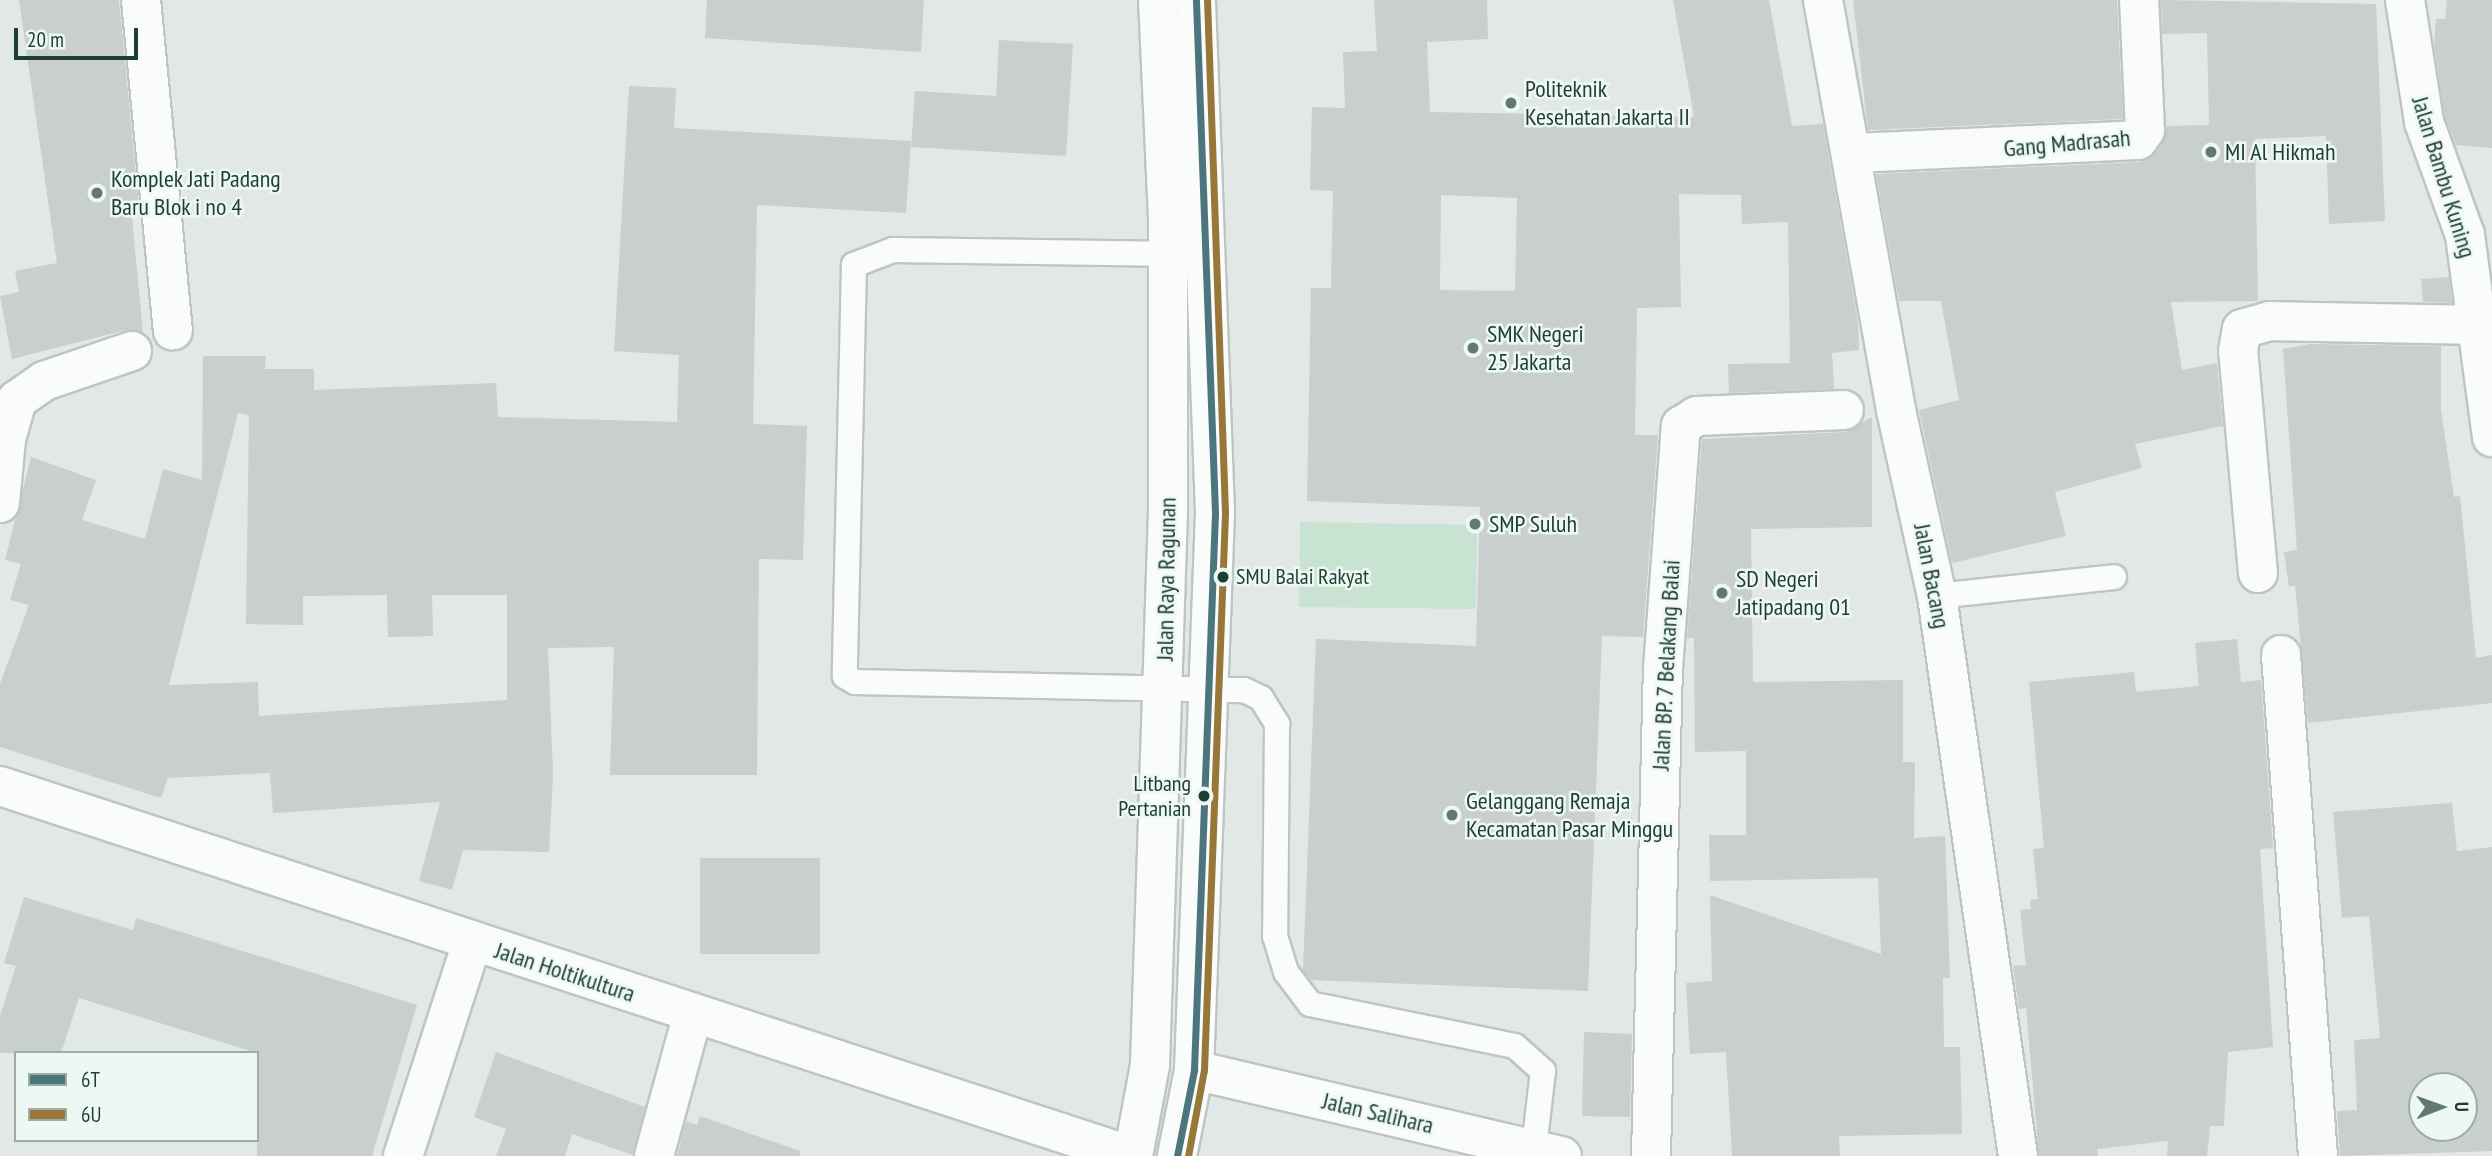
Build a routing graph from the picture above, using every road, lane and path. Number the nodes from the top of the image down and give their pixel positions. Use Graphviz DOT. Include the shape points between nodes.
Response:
graph roads {
  1 [pos="141,0"];
  2 [pos="1158,0"];
  3 [pos="1196,0"];
  4 [pos="1823,0"];
  5 [pos="2139,0"];
  6 [pos="2405,0"];
  7 [pos="1854,153"];
  8 [pos="2479,233"];
  9 [pos="1209,253"];
  10 [pos="1169,255"];
  11 [pos="2477,325"];
  12 [pos="173,330"];
  13 [pos="132,351"];
  14 [pos="1844,410"];
  15 [pos="2492,438"];
  16 [pos="0,503"];
  17 [pos="2258,573"];
  18 [pos="2114,577"];
  19 [pos="1937,596"];
  20 [pos="2281,655"];
  21 [pos="1163,689"];
  22 [pos="1211,690"];
  23 [pos="0,786"];
  24 [pos="472,942"];
  25 [pos="693,1013"];
  26 [pos="1194,1070"];
  27 [pos="1543,1154"];
  28 [pos="403,1156"];
  29 [pos="654,1156"];
  30 [pos="1132,1156"];
  31 [pos="1177,1156"];
  32 [pos="1651,1156"];
  33 [pos="2018,1156"];
  34 [pos="2318,1156"];
  1 -- 12 [label="street"];
  2 -- 10 [label="street, Jalan Raya Ragunan"];
  3 -- 9 [label="street, Jalan Raya Ragunan"];
  4 -- 7 [label="street, Jalan Bacang"];
  5 -- 7 [label="street, Gang Madrasah" via="2145,130 2138,140"];
  6 -- 8 [label="street, Jalan Bambu Kuning" via="2424,122"];
  7 -- 19 [label="street, Jalan Bacang" via="1896,410"];
  8 -- 11 [label="street, Jalan Bambu Kuning"];
  9 -- 10 [label="lane"];
  9 -- 22 [label="street, Jalan Raya Ragunan"];
  10 -- 21 [label="street, Jalan Raya Ragunan"];
  10 -- 21 [label="lane" via="893,250 858,262 849,278 846,678"];
  11 -- 15 [label="street, Jalan Bambu Kuning"];
  11 -- 17 [label="street" via="2270,321 2242,329 2238,351"];
  13 -- 16 [label="street" via="44,381 17,400 6,439"];
  14 -- 32 [label="street, Jalan BP. 7 Belakang Balai" via="1697,416 1681,426 1663,669"];
  18 -- 19 [label="lane"];
  19 -- 33 [label="street, Jalan Bacang"];
  20 -- 34 [label="street"];
  21 -- 22 [label="lane"];
  21 -- 30 [label="street, Jalan Raya Ragunan" via="1150,1065"];
  22 -- 26 [label="street, Jalan Raya Ragunan"];
  22 -- 27 [label="lane" via="1244,690 1261,698 1277,724 1276,936 1286,972 1310,1004 1515,1046 1543,1071"];
  23 -- 24 [label="street, Jalan Holtikultura"];
  24 -- 25 [label="street, Jalan Holtikultura"];
  24 -- 28 [label="street"];
  25 -- 29 [label="street"];
  25 -- 30 [label="street, Jalan Holtikultura"];
  26 -- 27 [label="street, Jalan Salihara"];
  26 -- 31 [label="street, Jalan Raya Ragunan"];
}
